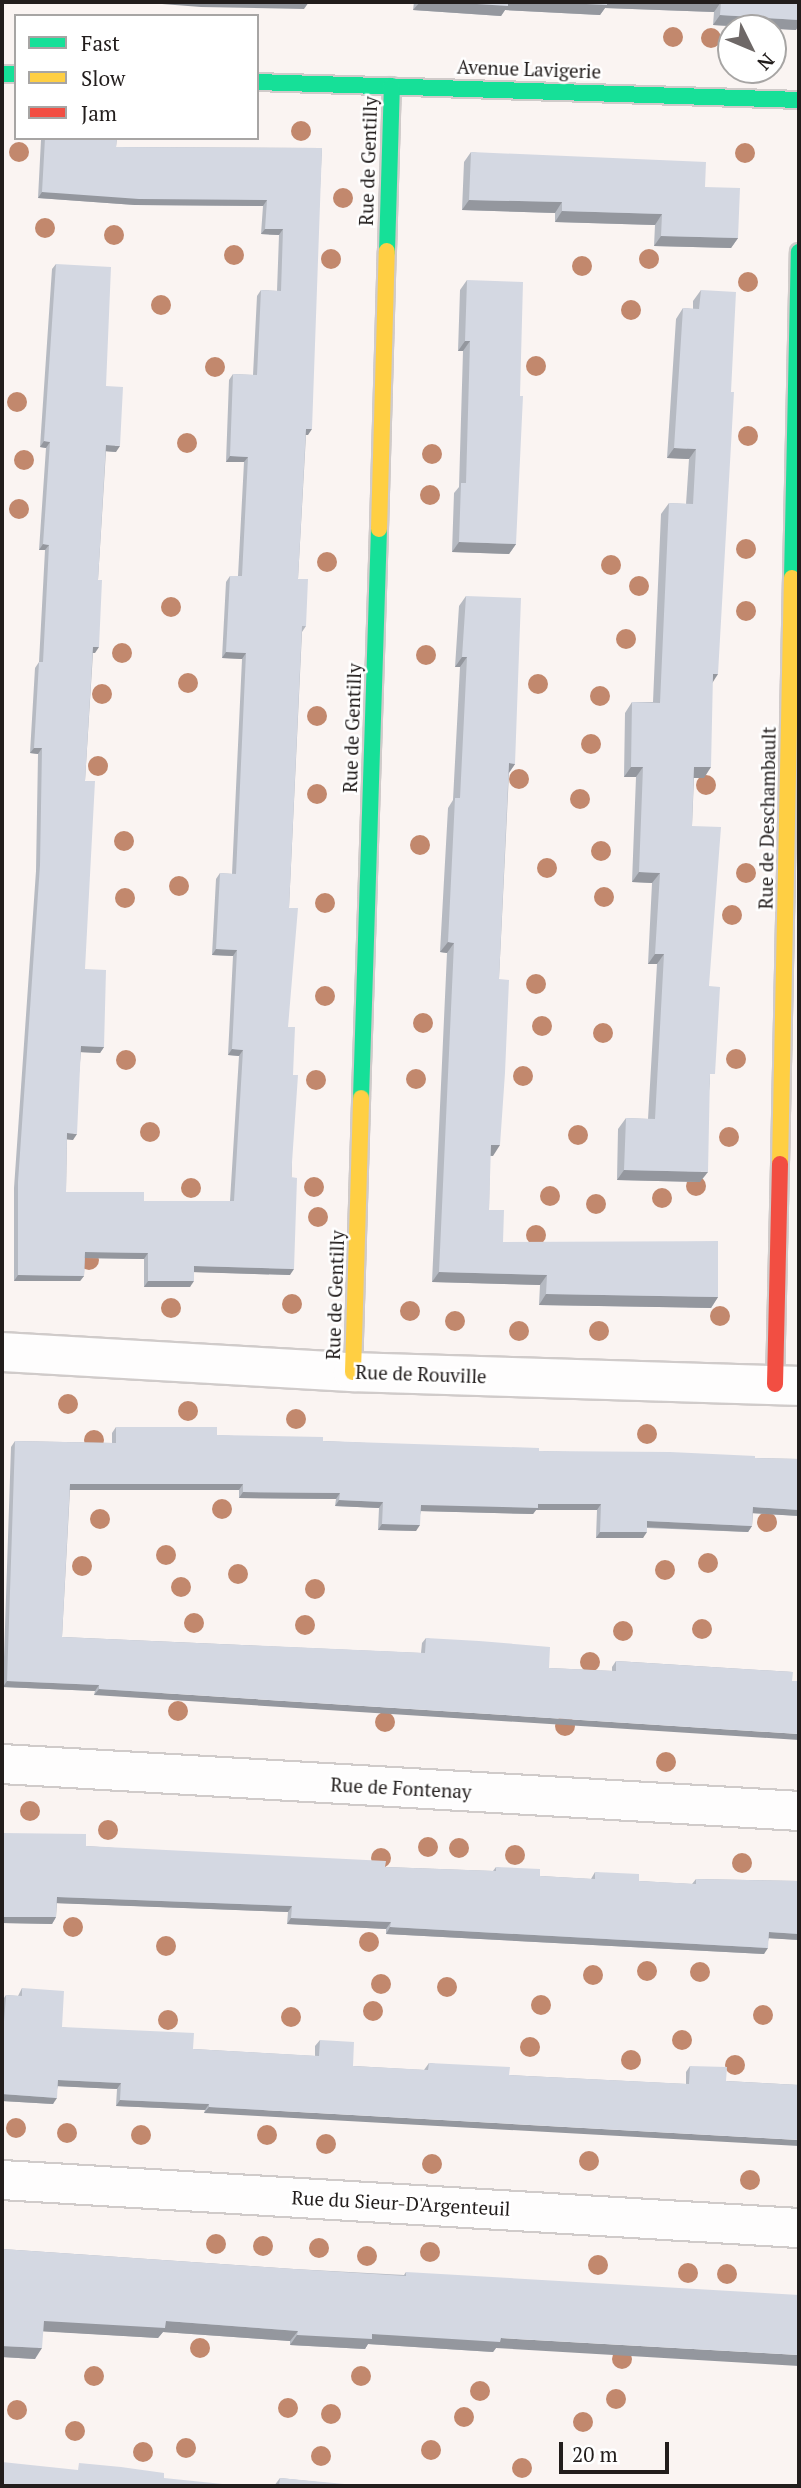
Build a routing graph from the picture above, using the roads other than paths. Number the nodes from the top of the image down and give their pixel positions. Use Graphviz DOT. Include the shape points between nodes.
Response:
graph roads {
  1 [pos="259,82"];
  2 [pos="392,86"];
  3 [pos="799,100"];
  4 [pos="799,252"];
  5 [pos="2,1352"];
  6 [pos="353,1372"];
  7 [pos="787,1385"];
  8 [pos="2,1765"];
  9 [pos="799,1811"];
  10 [pos="2,2180"];
  11 [pos="799,2228"];
  1 -- 2 [label="street, Avenue Lavigerie"];
  2 -- 3 [label="street, Avenue Lavigerie"];
  2 -- 6 [label="street, Rue de Gentilly"];
  4 -- 7 [label="street, Rue de Deschambault"];
  5 -- 6 [label="street, Rue de Rouville"];
  6 -- 7 [label="street, Rue de Rouville"];
  8 -- 9 [label="street, Rue de Fontenay"];
  10 -- 11 [label="street, Rue du Sieur-D'Argenteuil"];
}
